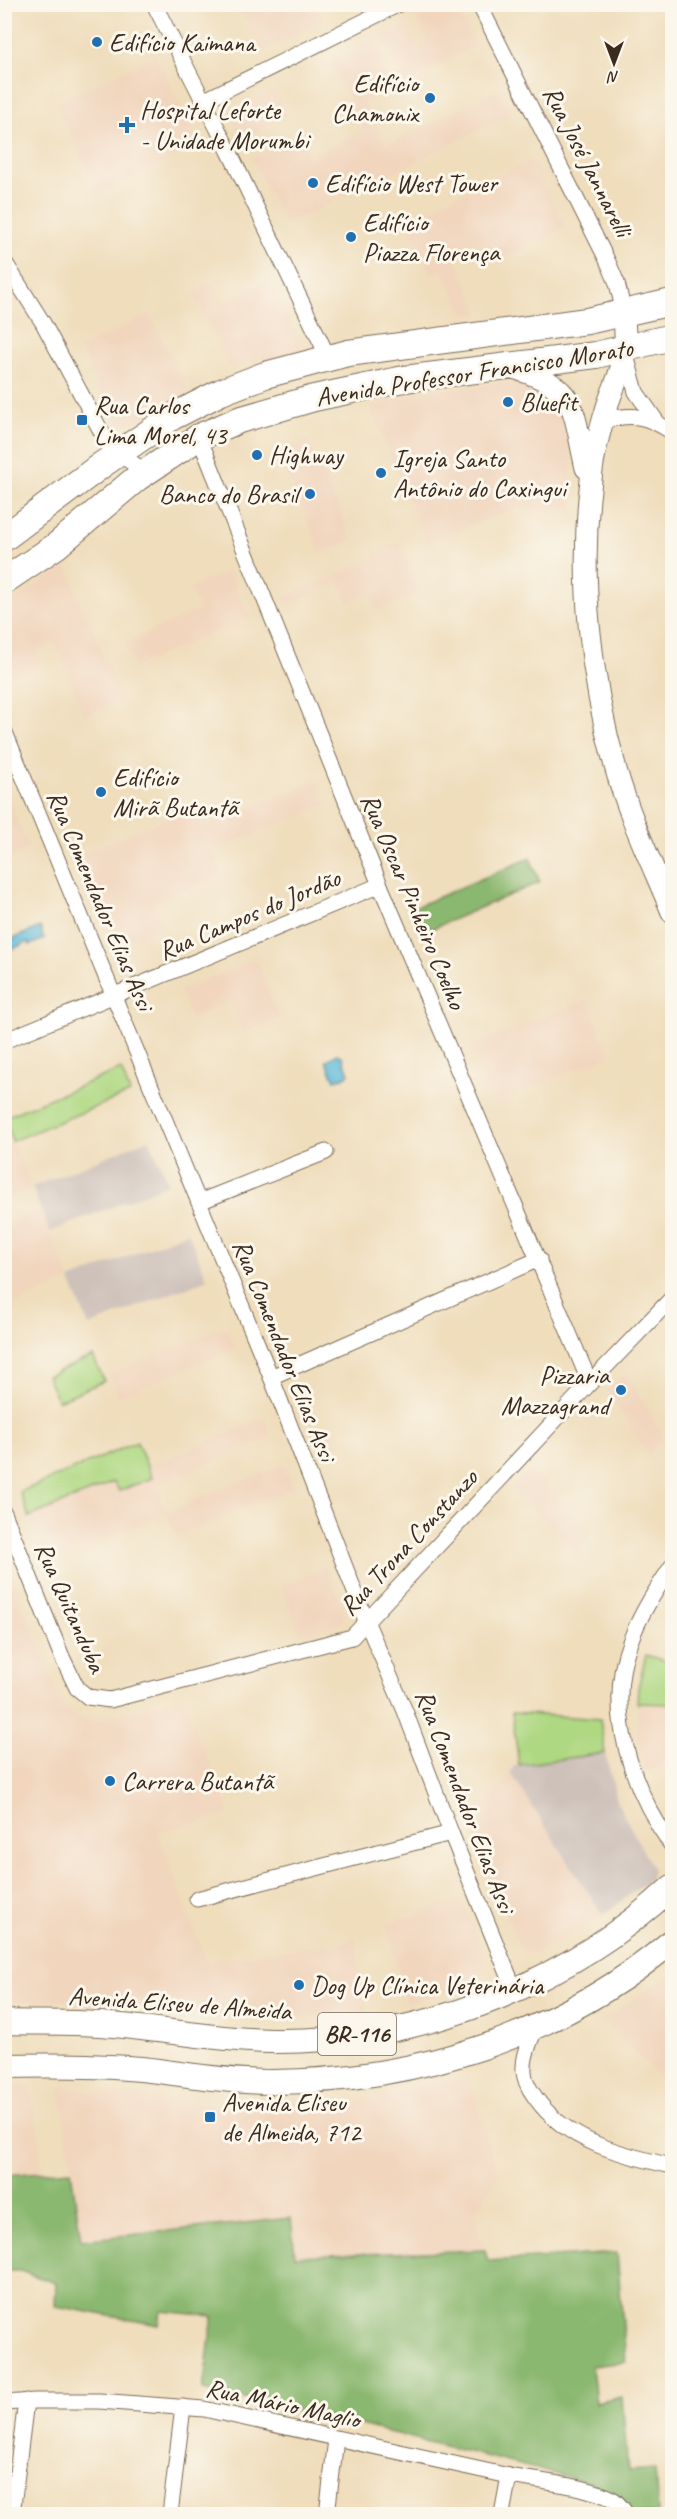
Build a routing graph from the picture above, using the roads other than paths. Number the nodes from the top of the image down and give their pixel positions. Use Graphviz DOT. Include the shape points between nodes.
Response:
graph roads {
  1 [pos="154,4"];
  2 [pos="399,4"];
  3 [pos="479,4"];
  4 [pos="203,101"];
  5 [pos="4,261"];
  6 [pos="672,302"];
  7 [pos="624,313"];
  8 [pos="672,337"];
  9 [pos="625,349"];
  10 [pos="328,357"];
  11 [pos="510,367"];
  12 [pos="603,421"];
  13 [pos="657,422"];
  14 [pos="672,432"];
  15 [pos="199,436"];
  16 [pos="117,455"];
  17 [pos="146,472"];
  18 [pos="590,483"];
  19 [pos="4,538"];
  20 [pos="4,581"];
  21 [pos="4,730"];
  22 [pos="380,885"];
  23 [pos="672,912"];
  24 [pos="115,995"];
  25 [pos="4,1041"];
  26 [pos="326,1152"];
  27 [pos="199,1202"];
  28 [pos="539,1259"];
  29 [pos="672,1298"];
  30 [pos="271,1377"];
  31 [pos="590,1383"];
  32 [pos="4,1513"];
  33 [pos="672,1566"];
  34 [pos="367,1623"];
  35 [pos="110,1700"];
  36 [pos="451,1833"];
  37 [pos="672,1846"];
  38 [pos="672,1887"];
  39 [pos="197,1899"];
  40 [pos="672,1941"];
  41 [pos="515,1991"];
  42 [pos="4,2022"];
  43 [pos="536,2027"];
  44 [pos="4,2066"];
  45 [pos="672,2166"];
  46 [pos="26,2401"];
  47 [pos="4,2403"];
  48 [pos="183,2407"];
  49 [pos="336,2439"];
  50 [pos="509,2476"];
  51 [pos="12,2514"];
  52 [pos="170,2514"];
  53 [pos="327,2514"];
  54 [pos="502,2514"];
  55 [pos="626,2514"];
  1 -- 4 [label="street"];
  2 -- 4 [label="street"];
  3 -- 7 [label="street, Rua José Jannarelli" via="608,262"];
  4 -- 10 [label="street"];
  5 -- 16 [label="street"];
  6 -- 7 [label="highway, Avenida Professor Francisco Morato"];
  7 -- 9 [label="main road, Rua José Jannarelli"];
  7 -- 10 [label="highway, Avenida Professor Francisco Morato"];
  8 -- 9 [label="highway, Avenida Professor Francisco Morato"];
  9 -- 11 [label="highway, Avenida Professor Francisco Morato"];
  9 -- 12 [label="main road, Rua José Jannarelli"];
  9 -- 13 [label="street" via="636,392"];
  10 -- 16 [label="highway, Avenida Professor Francisco Morato" via="221,392 172,417"];
  11 -- 15 [label="highway, Avenida Professor Francisco Morato" via="353,389 270,410"];
  11 -- 18 [label="main road" via="539,376 566,397 580,430"];
  12 -- 13 [label="street" via="625,415"];
  12 -- 18 [label="main road, Rua José Jannarelli"];
  13 -- 14 [label="street"];
  15 -- 17 [label="highway, Avenida Professor Francisco Morato"];
  15 -- 22 [label="street, Rua Oscar Pinheiro Coelho"];
  16 -- 17 [label="street"];
  16 -- 19 [label="highway, Avenida Professor Francisco Morato"];
  17 -- 20 [label="highway, Avenida Professor Francisco Morato" via="56,546"];
  18 -- 23 [label="main road" via="587,575 599,704 621,784"];
  21 -- 24 [label="street, Rua Comendador Elias Assi"];
  22 -- 24 [label="street, Rua Campos do Jordão"];
  22 -- 28 [label="street, Rua Oscar Pinheiro Coelho"];
  24 -- 25 [label="street, Rua Campos do Jordão"];
  24 -- 27 [label="street, Rua Comendador Elias Assi"];
  26 -- 27 [label="street"];
  27 -- 30 [label="street, Rua Comendador Elias Assi"];
  28 -- 30 [label="street"];
  28 -- 31 [label="street, Rua Oscar Pinheiro Coelho"];
  29 -- 31 [label="street, Rua Trona Constanzo"];
  30 -- 34 [label="street, Rua Comendador Elias Assi"];
  31 -- 34 [label="street, Rua Trona Constanzo"];
  32 -- 35 [label="street, Rua Quitanduba" via="77,1688 88,1697"];
  33 -- 37 [label="street" via="648,1601 629,1643 621,1682 622,1728 631,1768 644,1800"];
  34 -- 35 [label="street, Rua Trona Constanzo" via="352,1637"];
  34 -- 36 [label="street, Rua Comendador Elias Assi"];
  36 -- 39 [label="street"];
  36 -- 41 [label="street, Rua Comendador Elias Assi"];
  38 -- 41 [label="main road, Avenida Eliseu de Almeida / BR-116" via="616,1934"];
  40 -- 43 [label="main road, BR-116" via="608,1988"];
  41 -- 42 [label="main road, Avenida Eliseu de Almeida / BR-116" via="465,2011 393,2029 329,2039 260,2040 190,2036 101,2024"];
  43 -- 44 [label="main road, BR-116" via="459,2056 329,2079 271,2082 140,2069"];
  43 -- 45 [label="street" via="524,2067 528,2088 543,2109 577,2135 607,2149"];
  46 -- 47 [label="street, Rua Mário Maglio"];
  46 -- 48 [label="street, Rua Mário Maglio"];
  46 -- 51 [label="street"];
  48 -- 49 [label="street, Rua Mário Maglio" via="279,2424"];
  48 -- 52 [label="street"];
  49 -- 50 [label="street, Rua Mário Maglio"];
  49 -- 53 [label="street"];
  50 -- 54 [label="street"];
  50 -- 55 [label="street, Rua Mário Maglio" via="603,2495 614,2500"];
}
